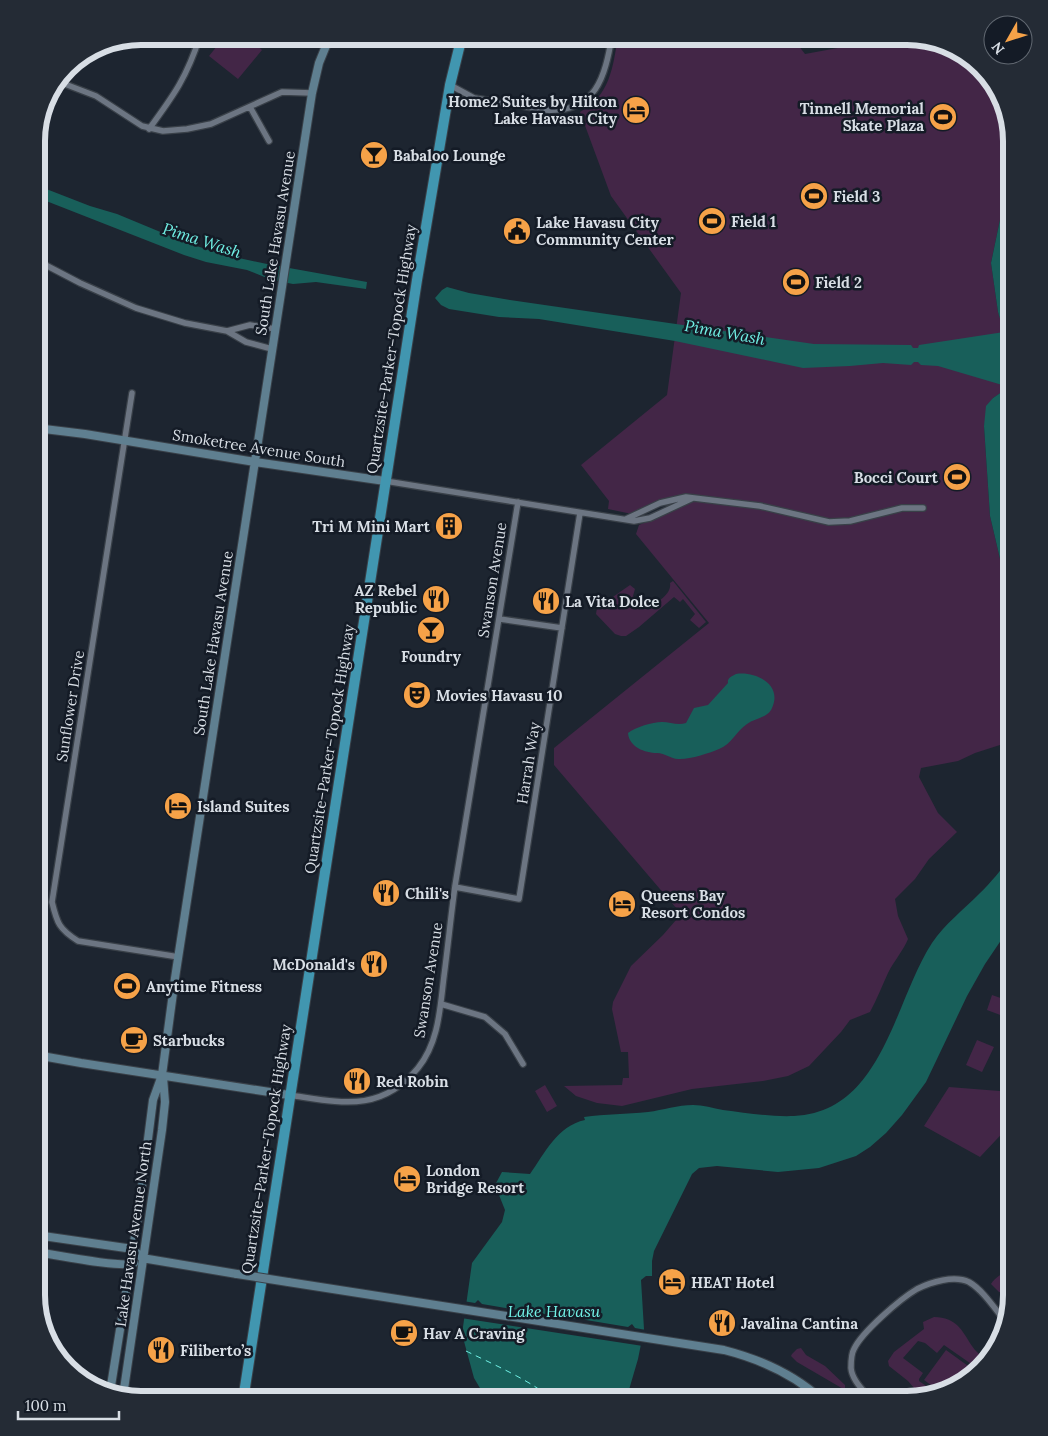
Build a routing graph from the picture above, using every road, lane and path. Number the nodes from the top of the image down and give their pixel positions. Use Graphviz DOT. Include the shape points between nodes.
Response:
graph roads {
  1 [pos="197,45"];
  2 [pos="326,45"];
  3 [pos="460,45"];
  4 [pos="610,45"];
  5 [pos="64,84"];
  6 [pos="450,85"];
  7 [pos="312,92"];
  8 [pos="474,98"];
  9 [pos="447,103"];
  10 [pos="250,107"];
  11 [pos="149,129"];
  12 [pos="269,141"];
  13 [pos="45,265"];
  14 [pos="276,329"];
  15 [pos="227,331"];
  16 [pos="272,349"];
  17 [pos="132,393"];
  18 [pos="45,429"];
  19 [pos="125,440"];
  20 [pos="255,462"];
  21 [pos="385,481"];
  22 [pos="693,498"];
  23 [pos="518,502"];
  24 [pos="923,508"];
  25 [pos="580,513"];
  26 [pos="625,520"];
  27 [pos="500,619"];
  28 [pos="562,628"];
  29 [pos="455,887"];
  30 [pos="179,957"];
  31 [pos="441,1004"];
  32 [pos="45,1056"];
  33 [pos="523,1064"];
  34 [pos="162,1075"];
  35 [pos="289,1095"];
  36 [pos="46,1236"];
  37 [pos="132,1252"];
  38 [pos="45,1253"];
  39 [pos="142,1258"];
  40 [pos="130,1265"];
  41 [pos="1001,1316"];
  42 [pos="111,1386"];
  43 [pos="124,1389"];
  44 [pos="243,1391"];
  45 [pos="810,1391"];
  46 [pos="864,1391"];
  1 -- 11 [label="street" via="180,86"];
  2 -- 7 [label="main road, South Lake Havasu Avenue"];
  3 -- 6 [label="highway"];
  4 -- 8 [label="street" via="600,82 588,98 577,105 546,110"];
  5 -- 11 [label="street" via="96,96"];
  6 -- 8 [label="street"];
  6 -- 9 [label="highway, Quartzsite–Parker–Topock Highway"];
  7 -- 10 [label="street" via="282,92"];
  7 -- 14 [label="main road, South Lake Havasu Avenue"];
  8 -- 9 [label="street"];
  9 -- 21 [label="highway, Quartzsite–Parker–Topock Highway"];
  10 -- 11 [label="street" via="199,127 169,131"];
  10 -- 12 [label="street"];
  13 -- 15 [label="street" via="136,308 185,323"];
  14 -- 15 [label="street" via="250,325"];
  14 -- 16 [label="main road, South Lake Havasu Avenue"];
  15 -- 16 [label="street" via="246,342"];
  16 -- 20 [label="main road, South Lake Havasu Avenue"];
  17 -- 19 [label="street, Sunflower Drive"];
  18 -- 19 [label="main road, Smoketree Avenue South"];
  19 -- 20 [label="main road, Smoketree Avenue South"];
  19 -- 30 [label="street, Sunflower Drive" via="52,902 56,921 78,941"];
  20 -- 21 [label="main road, Smoketree Avenue South"];
  20 -- 30 [label="main road, South Lake Havasu Avenue"];
  21 -- 23 [label="street, Smoketree Avenue South"];
  21 -- 35 [label="highway, Quartzsite–Parker–Topock Highway"];
  22 -- 24 [label="street" via="760,506 829,522 850,521 902,508"];
  22 -- 26 [label="street" via="660,503"];
  22 -- 26 [label="street, Smoketree Avenue South" via="650,518"];
  23 -- 25 [label="street, Smoketree Avenue South"];
  23 -- 27 [label="street, Swanson Avenue"];
  25 -- 26 [label="street, Smoketree Avenue South"];
  25 -- 28 [label="street, Harrah Way"];
  27 -- 28 [label="street"];
  27 -- 29 [label="street, Swanson Avenue"];
  28 -- 29 [label="street, Harrah Way" via="519,899"];
  29 -- 31 [label="street, Swanson Avenue"];
  30 -- 34 [label="main road, South Lake Havasu Avenue"];
  31 -- 33 [label="street" via="485,1017 505,1034"];
  31 -- 35 [label="street, Swanson Avenue" via="428,1054 413,1074 394,1089 371,1099 346,1103"];
  32 -- 34 [label="main road, Swanson Avenue"];
  34 -- 35 [label="main road, Swanson Avenue"];
  34 -- 37 [label="main road, South Lake Havasu Avenue" via="152,1100"];
  34 -- 39 [label="main road, Lake Havasu Avenue North" via="165,1102 162,1130"];
  35 -- 44 [label="highway, Quartzsite–Parker–Topock Highway"];
  36 -- 37 [label="main road"];
  37 -- 39 [label="main road"];
  37 -- 40 [label="main road, Lake Havasu Avenue North"];
  38 -- 40 [label="main road"];
  39 -- 40 [label="main road"];
  39 -- 43 [label="main road, Lake Havasu Avenue North"];
  39 -- 45 [label="main road, bridge" via="732,1352 789,1376"];
  40 -- 42 [label="main road, Lake Havasu Avenue North"];
  41 -- 46 [label="street" via="968,1282 948,1279 918,1289 872,1326 854,1350 852,1374"];
}
